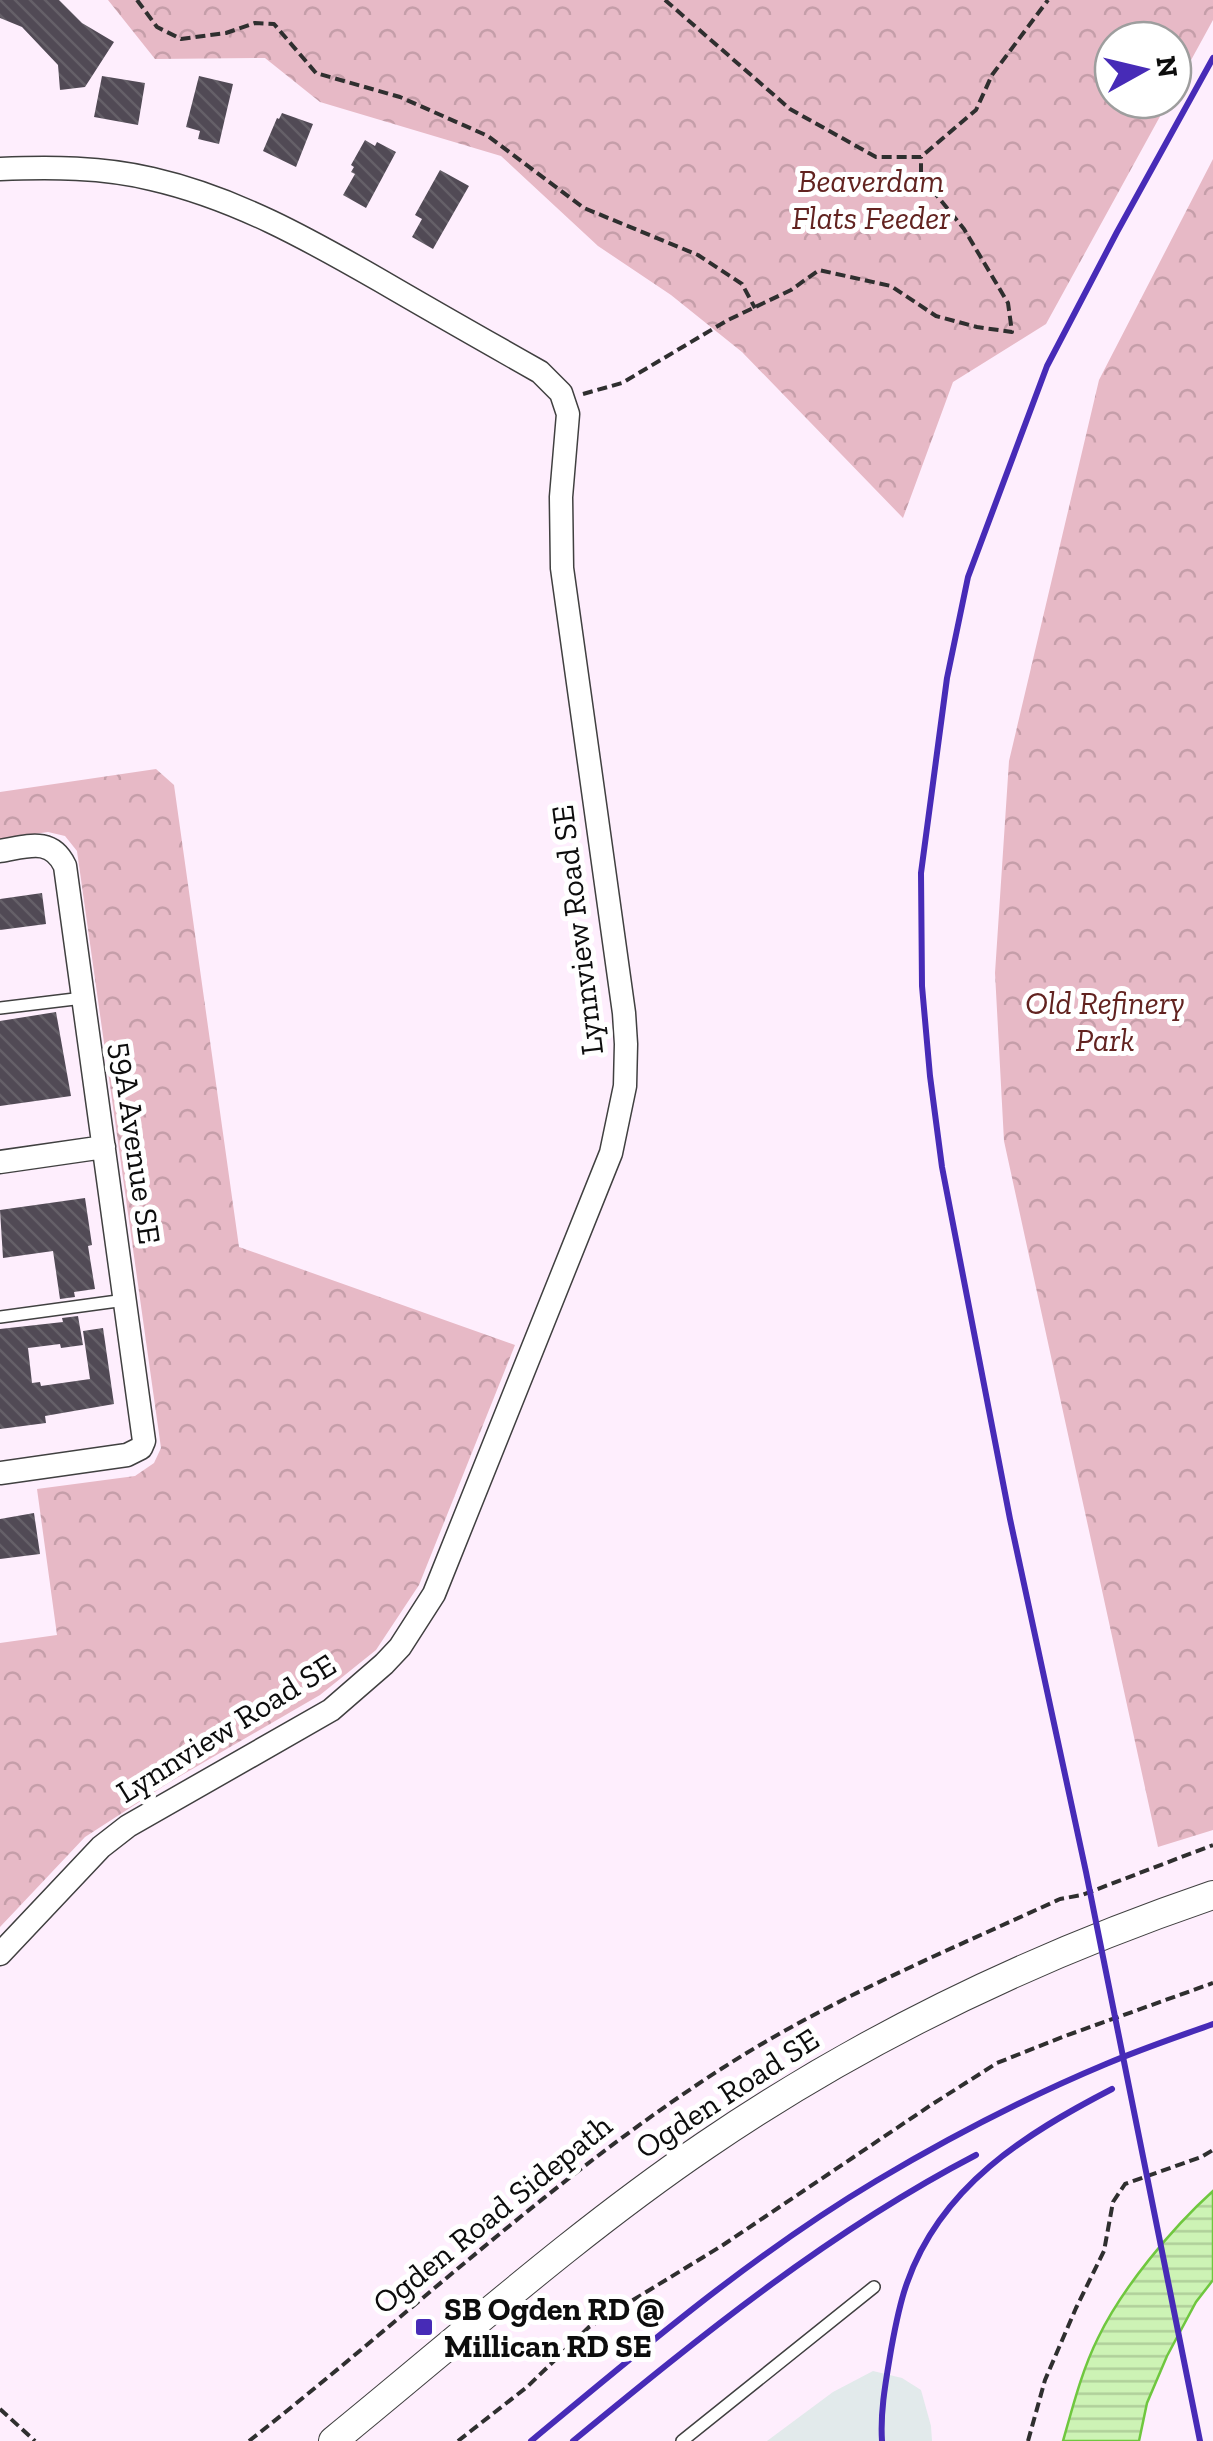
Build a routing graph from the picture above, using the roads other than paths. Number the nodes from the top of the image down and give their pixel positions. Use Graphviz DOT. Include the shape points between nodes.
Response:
graph roads {
  1 [pos="0,169"];
  2 [pos="0,851"];
  3 [pos="83,998"];
  4 [pos="0,1008"];
  5 [pos="104,1147"];
  6 [pos="0,1162"];
  7 [pos="126,1300"];
  8 [pos="0,1317"];
  9 [pos="0,1473"];
  10 [pos="1213,1895"];
  11 [pos="0,1954"];
  12 [pos="874,2287"];
  13 [pos="333,2441"];
  14 [pos="682,2441"];
  1 -- 11 [label="street, Lynnview Road SE" via="152,178 244,208 556,385 568,414 562,568 626,1044 611,1152 434,1594 400,1646 331,1710 100,1847"];
  2 -- 3 [label="street, 59A Avenue SE" via="55,850 65,866"];
  3 -- 4 [label="lane"];
  3 -- 5 [label="street, 59A Avenue SE"];
  5 -- 6 [label="street"];
  5 -- 7 [label="street, 59A Avenue SE"];
  7 -- 8 [label="lane"];
  7 -- 9 [label="street, 59A Avenue SE" via="141,1448"];
  10 -- 13 [label="street, Ogden Road SE" via="1020,1969 834,2064 609,2214"];
  12 -- 14 [label="lane"];
}
